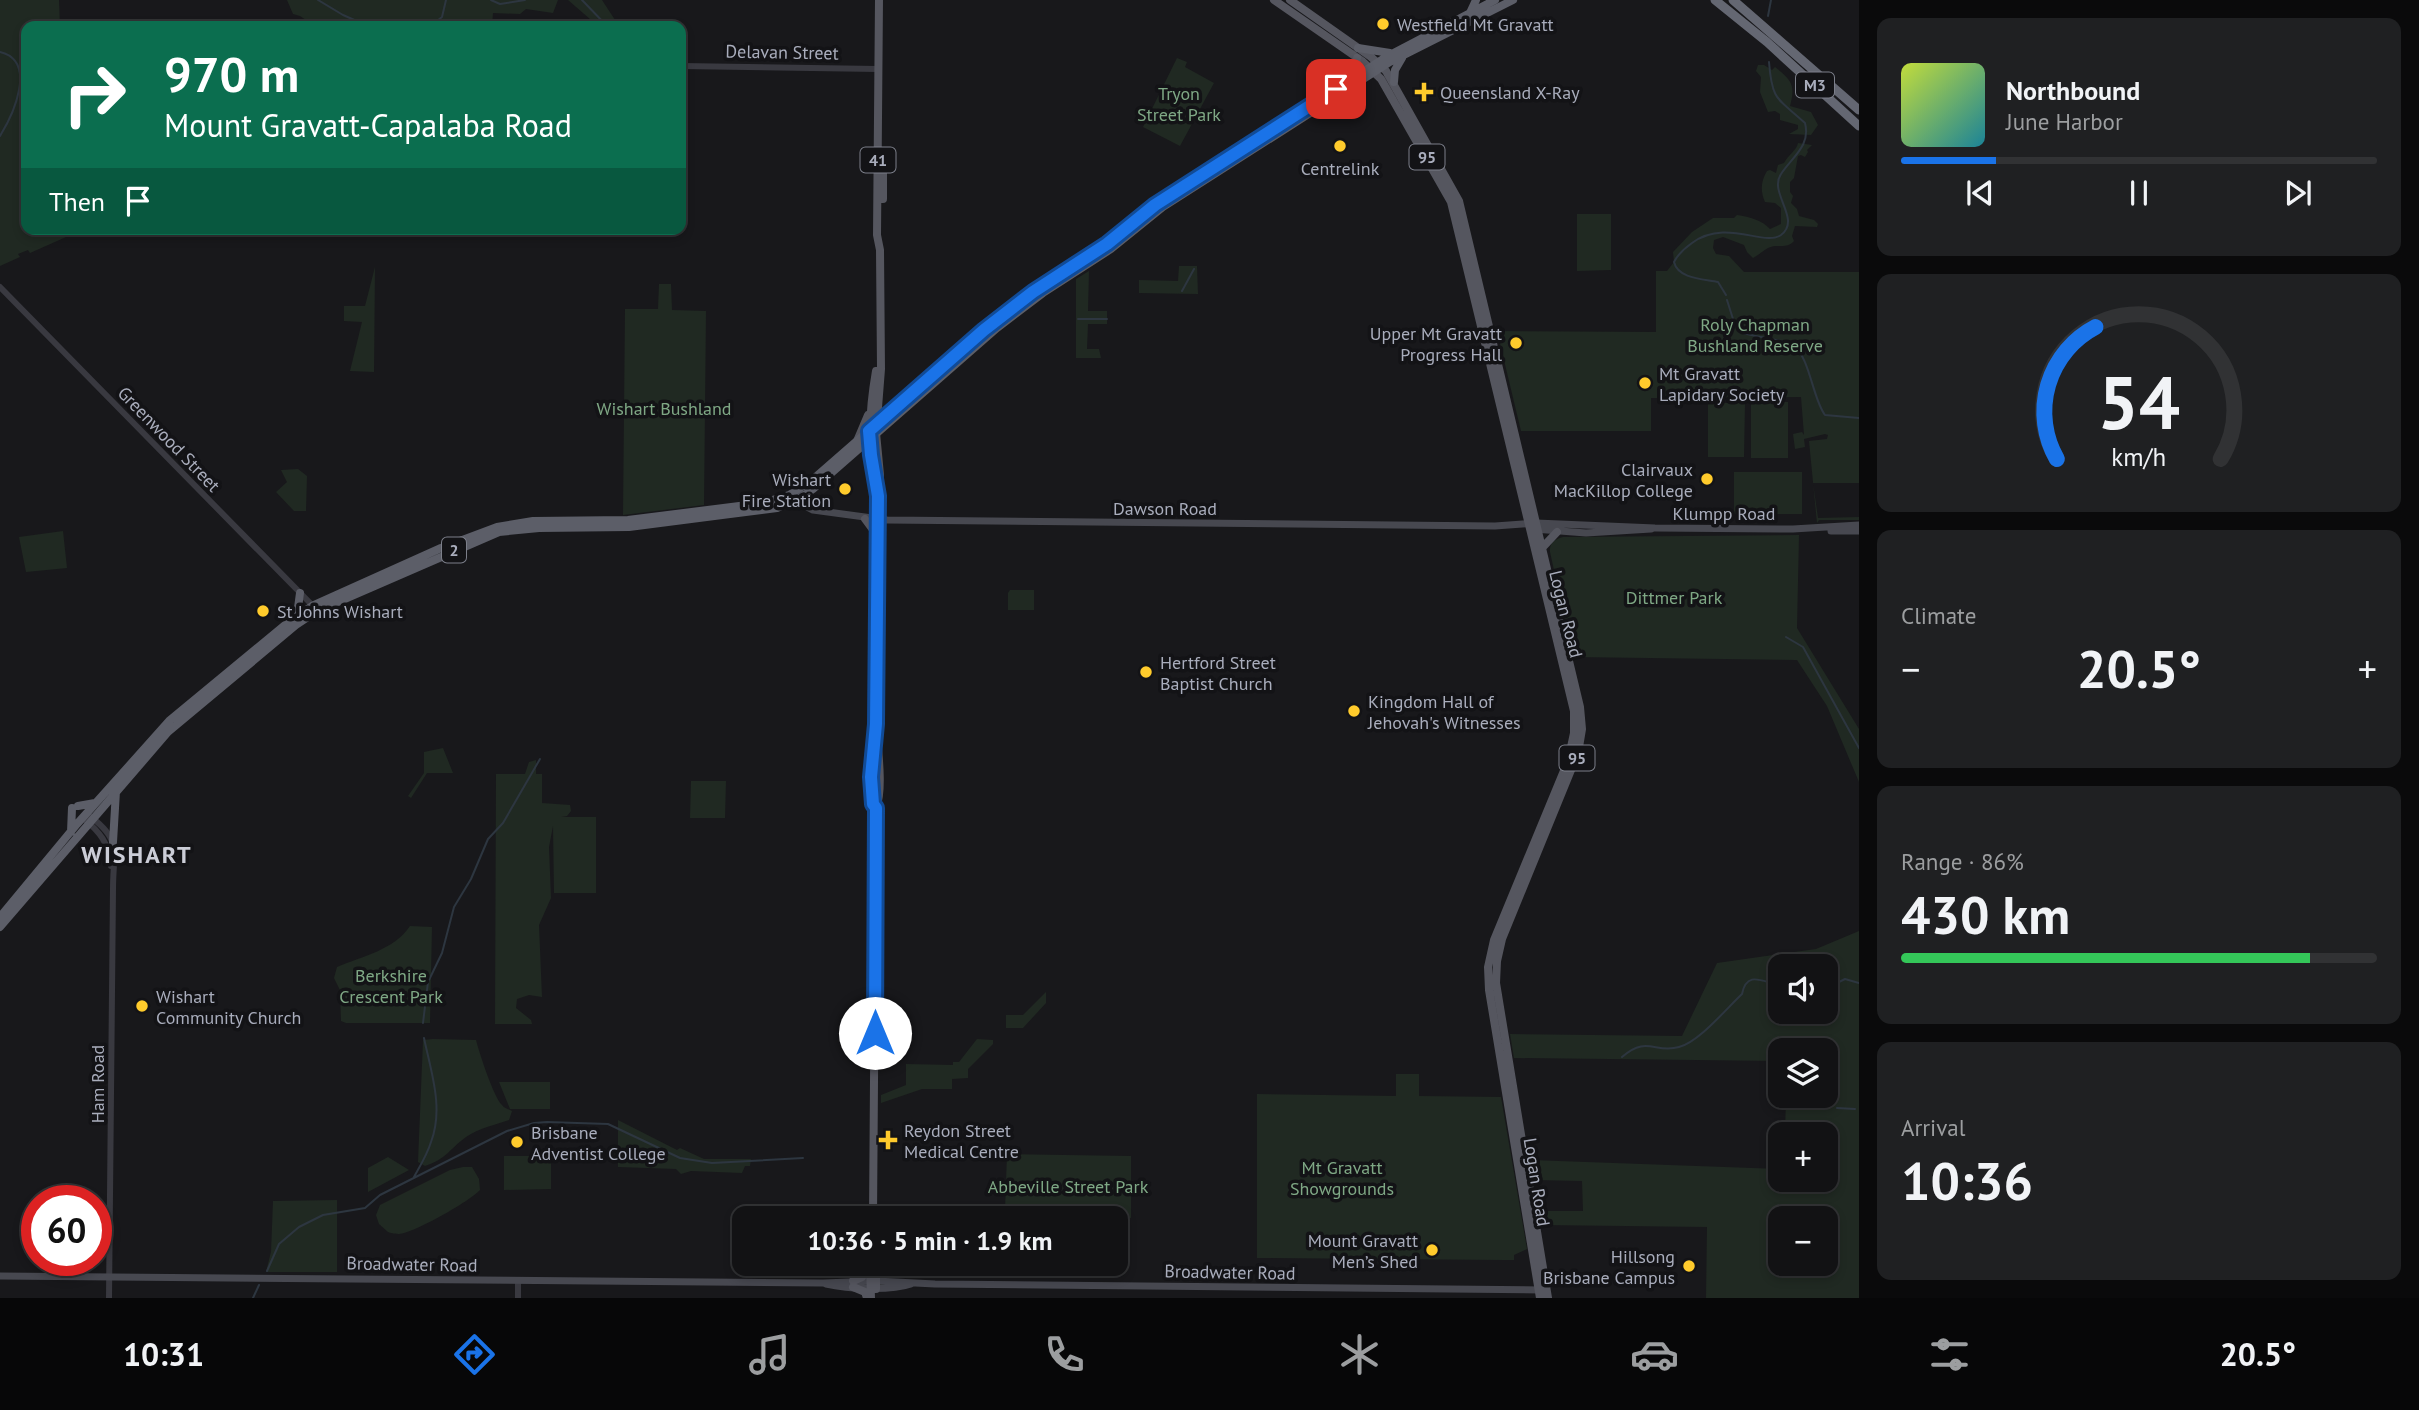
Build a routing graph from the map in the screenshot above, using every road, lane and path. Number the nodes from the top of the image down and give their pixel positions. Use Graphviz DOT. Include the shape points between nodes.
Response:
graph roads {
  1 [pos="1274,0"];
  2 [pos="1290,0"];
  3 [pos="1476,0"];
  4 [pos="1513,0"];
  5 [pos="1715,0"];
  6 [pos="1732,0"];
  7 [pos="882,1"];
  8 [pos="1489,4"];
  9 [pos="1470,13"];
  10 [pos="1358,48"];
  11 [pos="1391,54"];
  12 [pos="1403,55"];
  13 [pos="1357,58"];
  14 [pos="686,66"];
  15 [pos="1376,67"];
  16 [pos="881,69"];
  17 [pos="1354,77"];
  18 [pos="1394,82"];
  19 [pos="1859,110"];
  20 [pos="1859,126"];
  21 [pos="0,287"];
  22 [pos="880,351"];
  23 [pos="878,402"];
  24 [pos="896,407"];
  25 [pos="869,413"];
  26 [pos="889,421"];
  27 [pos="873,432"];
  28 [pos="857,441"];
  29 [pos="854,453"];
  30 [pos="871,455"];
  31 [pos="879,463"];
  32 [pos="805,495"];
  33 [pos="878,496"];
  34 [pos="794,497"];
  35 [pos="822,510"];
  36 [pos="865,519"];
  37 [pos="879,520"];
  38 [pos="1859,525"];
  39 [pos="1533,526"];
  40 [pos="1655,528"];
  41 [pos="1793,529"];
  42 [pos="1859,531"];
  43 [pos="1557,532"];
  44 [pos="879,538"];
  45 [pos="1542,548"];
  46 [pos="300,593"];
  47 [pos="315,609"];
  48 [pos="298,615"];
  49 [pos="116,791"];
  50 [pos="95,803"];
  51 [pos="88,818"];
  52 [pos="71,832"];
  53 [pos="113,842"];
  54 [pos="113,871"];
  55 [pos="0,917"];
  56 [pos="0,927"];
  57 [pos="873,1206"];
  58 [pos="0,1276"];
  59 [pos="863,1276"];
  60 [pos="872,1276"];
  61 [pos="874,1276"];
  62 [pos="109,1277"];
  63 [pos="519,1280"];
  64 [pos="853,1284"];
  65 [pos="873,1284"];
  66 [pos="1544,1294"];
  67 [pos="109,1298"];
  68 [pos="518,1298"];
  69 [pos="871,1298"];
  1 -- 13 [label="main road, Logan Road / 95"];
  2 -- 10 [label="main road, Logan Road / 95"];
  3 -- 9 [label="highway"];
  4 -- 8 [label="highway, 2"];
  5 -- 20 [label="highway, M3"];
  6 -- 19 [label="highway, M3"];
  7 -- 16 [label="main road, 41"];
  8 -- 9 [label="highway, 2"];
  8 -- 12 [label="highway, 2"];
  9 -- 11 [label="highway, 2"];
  10 -- 11 [label="highway"];
  10 -- 15 [label="main road, Logan Road / 95"];
  11 -- 15 [label="highway, 2"];
  12 -- 15 [label="highway, 2"];
  12 -- 18 [label="highway"];
  13 -- 15 [label="main road, Logan Road / 95"];
  13 -- 17 [label="highway"];
  14 -- 16 [label="street, Delavan Street"];
  15 -- 17 [label="highway, 2"];
  15 -- 18 [label="main road, Logan Road / 95"];
  15 -- 26 [label="highway, 2" via="1163,207 1103,255 1043,293"];
  15 -- 39 [label="main road, Logan Road / 95" via="1453,206"];
  16 -- 22 [label="main road, 41"];
  17 -- 24 [label="highway, 2" via="1163,200 1107,244 1033,292"];
  18 -- 39 [label="main road, Logan Road / 95" via="1459,201"];
  21 -- 46 [label="street, Greenwood Street"];
  22 -- 23 [label="main road, 41"];
  22 -- 25 [label="main road, 41"];
  23 -- 24 [label="main road"];
  23 -- 27 [label="main road, 41"];
  24 -- 27 [label="highway, 2"];
  25 -- 27 [label="main road, 41"];
  25 -- 28 [label="main road"];
  26 -- 27 [label="highway, 2"];
  26 -- 31 [label="main road"];
  27 -- 28 [label="highway, 2"];
  27 -- 29 [label="highway, 2"];
  27 -- 30 [label="main road, 41"];
  27 -- 31 [label="main road, 41"];
  28 -- 34 [label="highway, 2"];
  29 -- 30 [label="main road"];
  29 -- 32 [label="highway, 2"];
  30 -- 33 [label="main road, 41"];
  31 -- 33 [label="main road, 41"];
  32 -- 34 [label="highway, 2"];
  32 -- 35 [label="main road, Dawson Road"];
  33 -- 37 [label="main road, 41"];
  34 -- 35 [label="main road, Dawson Road" via="810,509"];
  34 -- 47 [label="highway, 2" via="628,520 506,524 449,545"];
  35 -- 36 [label="main road, Dawson Road"];
  36 -- 37 [label="main road, Dawson Road"];
  36 -- 44 [label="main road"];
  37 -- 39 [label="main road, Dawson Road"];
  37 -- 44 [label="main road, 41"];
  38 -- 41 [label="main road, Klumpp Road"];
  39 -- 40 [label="main road, Klumpp Road"];
  39 -- 43 [label="main road, Klumpp Road"];
  39 -- 45 [label="main road, Logan Road / 95"];
  39 -- 66 [label="main road, Logan Road / 95" via="1574,711 1574,733 1568,761 1494,940 1488,975"];
  40 -- 41 [label="main road, Klumpp Road"];
  40 -- 43 [label="main road, Klumpp Road"];
  41 -- 42 [label="main road, Klumpp Road"];
  43 -- 45 [label="main road"];
  44 -- 57 [label="main road, 41"];
  45 -- 66 [label="main road, Logan Road / 95" via="1580,707 1581,737 1574,766 1502,939 1496,974"];
  46 -- 47 [label="street, Greenwood Street"];
  46 -- 48 [label="highway"];
  47 -- 48 [label="highway, 2"];
  47 -- 49 [label="highway, 2" via="174,726"];
  48 -- 50 [label="highway, 2" via="170,720"];
  49 -- 51 [label="highway, 2"];
  49 -- 53 [label="highway"];
  50 -- 51 [label="highway, 2"];
  50 -- 52 [label="highway" via="75,807"];
  51 -- 52 [label="highway, 2"];
  51 -- 53 [label="street" via="107,830"];
  51 -- 54 [label="street, Ham Road" via="106,842"];
  51 -- 56 [label="highway, 2"];
  52 -- 55 [label="highway, 2"];
  53 -- 54 [label="street, Ham Road"];
  54 -- 62 [label="street, Ham Road"];
  58 -- 62 [label="main road, Broadwater Road"];
  59 -- 64 [label="main road"];
  60 -- 65 [label="main road"];
  61 -- 65 [label="main road"];
  62 -- 63 [label="main road, Broadwater Road"];
  62 -- 67 [label="street, Ham Road"];
  63 -- 64 [label="main road, Broadwater Road"];
  63 -- 68 [label="street"];
  64 -- 65 [label="main road, Broadwater Road"];
  64 -- 69 [label="main road"];
  65 -- 66 [label="main road, Broadwater Road"];
  65 -- 69 [label="main road"];
}
